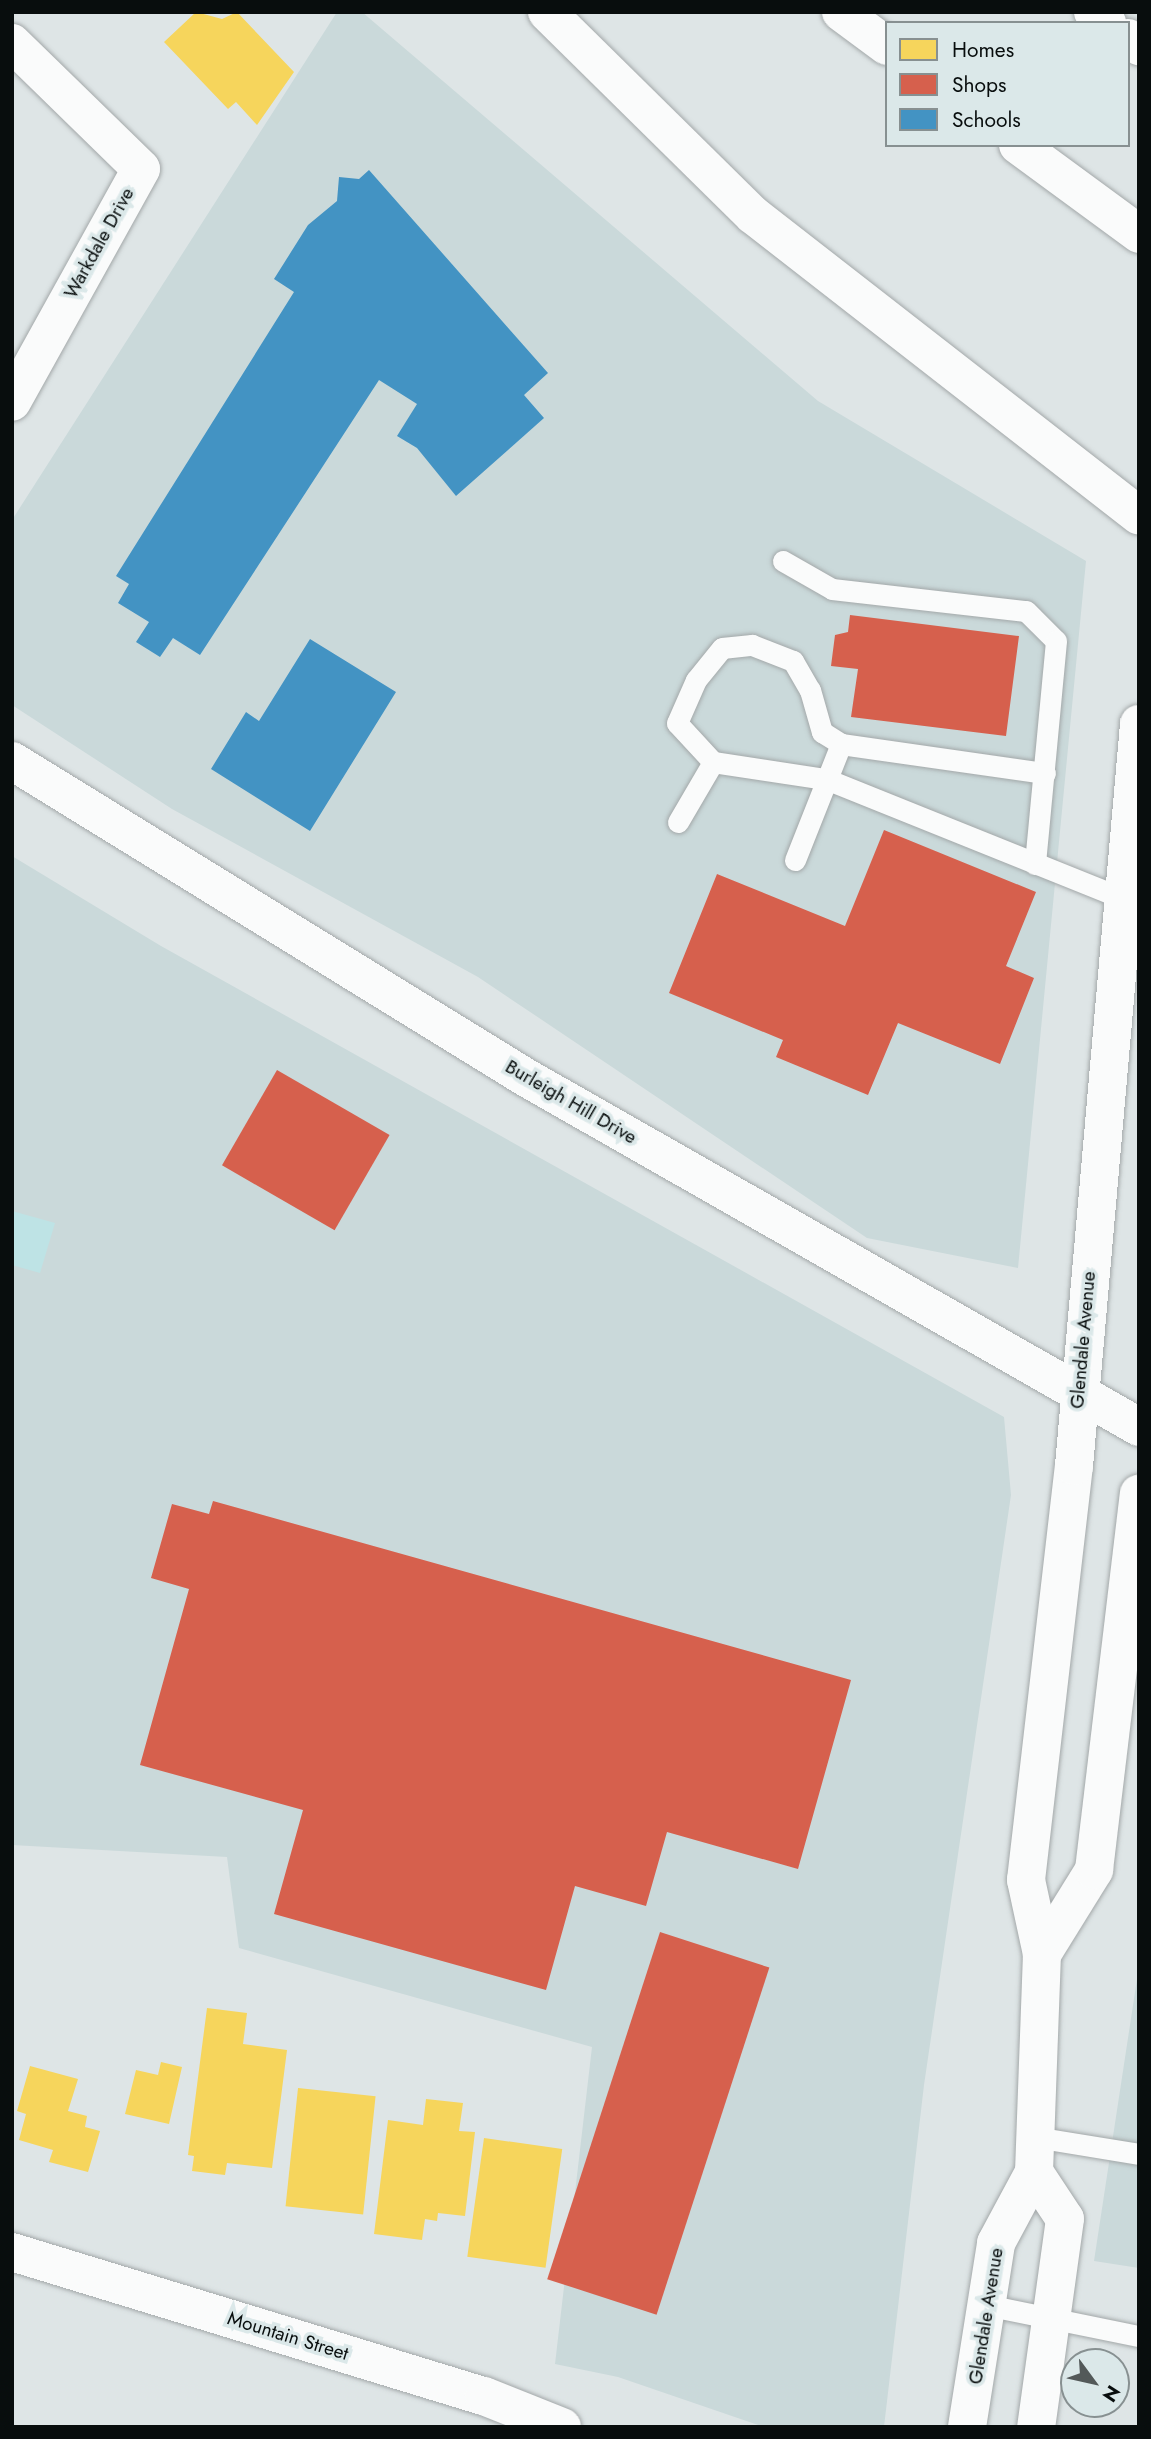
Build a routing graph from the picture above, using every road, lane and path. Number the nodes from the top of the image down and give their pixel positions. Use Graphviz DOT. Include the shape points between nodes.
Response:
graph roads {
  1 [pos="547,12"];
  2 [pos="841,12"];
  3 [pos="12,43"];
  4 [pos="885,45"];
  5 [pos="1021,147"];
  6 [pos="1139,234"];
  7 [pos="12,402"];
  8 [pos="1139,516"];
  9 [pos="783,561"];
  10 [pos="1139,724"];
  11 [pos="841,744"];
  12 [pos="12,761"];
  13 [pos="713,762"];
  14 [pos="1045,773"];
  15 [pos="826,779"];
  16 [pos="678,822"];
  17 [pos="795,860"];
  18 [pos="1035,864"];
  19 [pos="1122,898"];
  20 [pos="1077,1391"];
  21 [pos="1139,1427"];
  22 [pos="1139,1494"];
  23 [pos="1042,1954"];
  24 [pos="1139,2154"];
  25 [pos="1034,2155"];
  26 [pos="12,2252"];
  27 [pos="986,2305"];
  28 [pos="1051,2320"];
  29 [pos="1139,2336"];
  30 [pos="562,2427"];
  31 [pos="967,2427"];
  32 [pos="1036,2427"];
  1 -- 8 [label="main road" via="753,215"];
  2 -- 4 [label="main road"];
  3 -- 7 [label="main road, Warkdale Drive" via="141,169"];
  5 -- 6 [label="main road"];
  9 -- 14 [label="lane" via="832,589 1026,611 1056,641"];
  10 -- 19 [label="main road, Glendale Avenue"];
  11 -- 13 [label="lane" via="822,732 810,690 793,661 752,645 722,649 696,680 677,723"];
  11 -- 14 [label="lane"];
  11 -- 15 [label="lane"];
  12 -- 20 [label="main road, Burleigh Hill Drive" via="525,1077"];
  13 -- 15 [label="lane"];
  13 -- 16 [label="lane"];
  14 -- 18 [label="lane"];
  15 -- 17 [label="lane"];
  15 -- 18 [label="lane"];
  18 -- 19 [label="lane"];
  19 -- 20 [label="main road, Glendale Avenue"];
  20 -- 21 [label="main road, Burleigh Hill Drive"];
  20 -- 23 [label="main road, Glendale Avenue" via="1026,1880"];
  22 -- 23 [label="main road, Glendale Avenue" via="1094,1870"];
  23 -- 25 [label="main road, Glendale Avenue"];
  24 -- 25 [label="lane"];
  25 -- 27 [label="main road, Glendale Avenue" via="996,2243"];
  25 -- 28 [label="main road" via="1065,2219"];
  26 -- 30 [label="main road, Mountain Street" via="484,2396"];
  27 -- 28 [label="lane"];
  27 -- 31 [label="main road, Glendale Avenue"];
  28 -- 29 [label="lane"];
  28 -- 32 [label="main road"];
}
